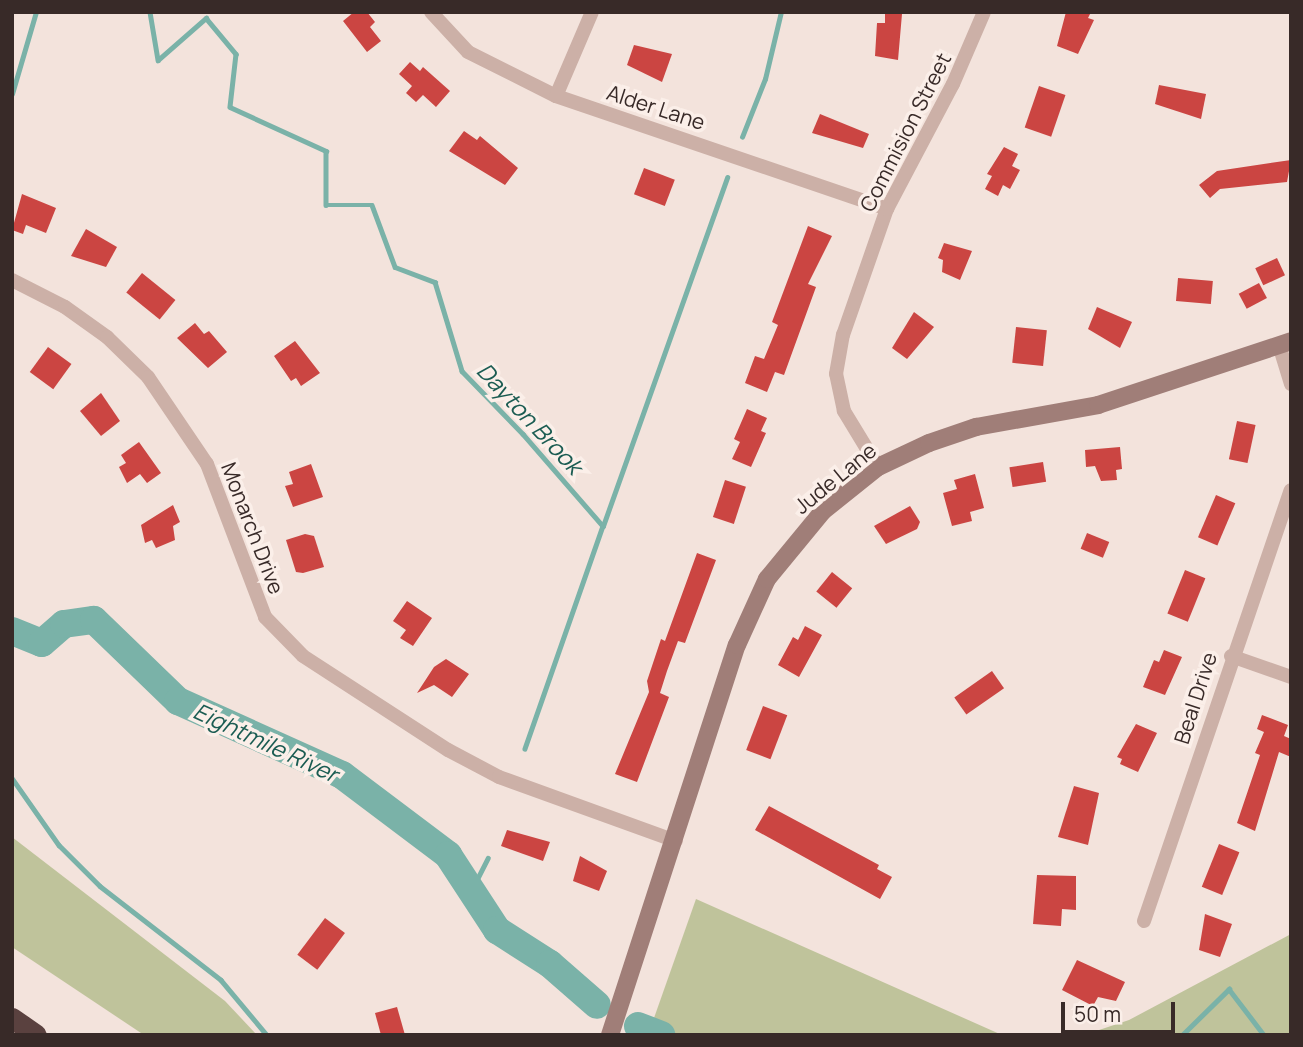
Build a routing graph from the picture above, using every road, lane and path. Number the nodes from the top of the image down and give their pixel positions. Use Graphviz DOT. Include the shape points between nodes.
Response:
graph roads {
  1 [pos="431,12"];
  2 [pos="592,12"];
  3 [pos="984,12"];
  4 [pos="556,96"];
  5 [pos="887,209"];
  6 [pos="12,280"];
  7 [pos="1285,343"];
  8 [pos="1291,384"];
  9 [pos="878,467"];
  10 [pos="1291,490"];
  11 [pos="1231,656"];
  12 [pos="1291,677"];
  13 [pos="676,841"];
  14 [pos="1144,921"];
  15 [pos="12,1018"];
  16 [pos="36,1035"];
  17 [pos="610,1035"];
  1 -- 4 [label="street, Alder Lane" via="468,52"];
  2 -- 4 [label="street"];
  3 -- 5 [label="street, Commision Street" via="953,84"];
  4 -- 5 [label="street, Alder Lane"];
  5 -- 9 [label="street, Commision Street" via="844,335 836,374 844,411"];
  6 -- 13 [label="street, Monarch Drive" via="65,307 148,377 206,464 265,617 303,656 448,750 499,777"];
  7 -- 8 [label="street"];
  7 -- 9 [label="street, Jude Lane" via="1098,405 976,427"];
  9 -- 13 [label="street, Jude Lane" via="823,511 767,579 737,645"];
  10 -- 11 [label="street, Beal Drive"];
  11 -- 12 [label="street"];
  11 -- 14 [label="street, Beal Drive"];
  13 -- 17 [label="street, Jude Lane"];
  15 -- 16 [label="highway"];
}
